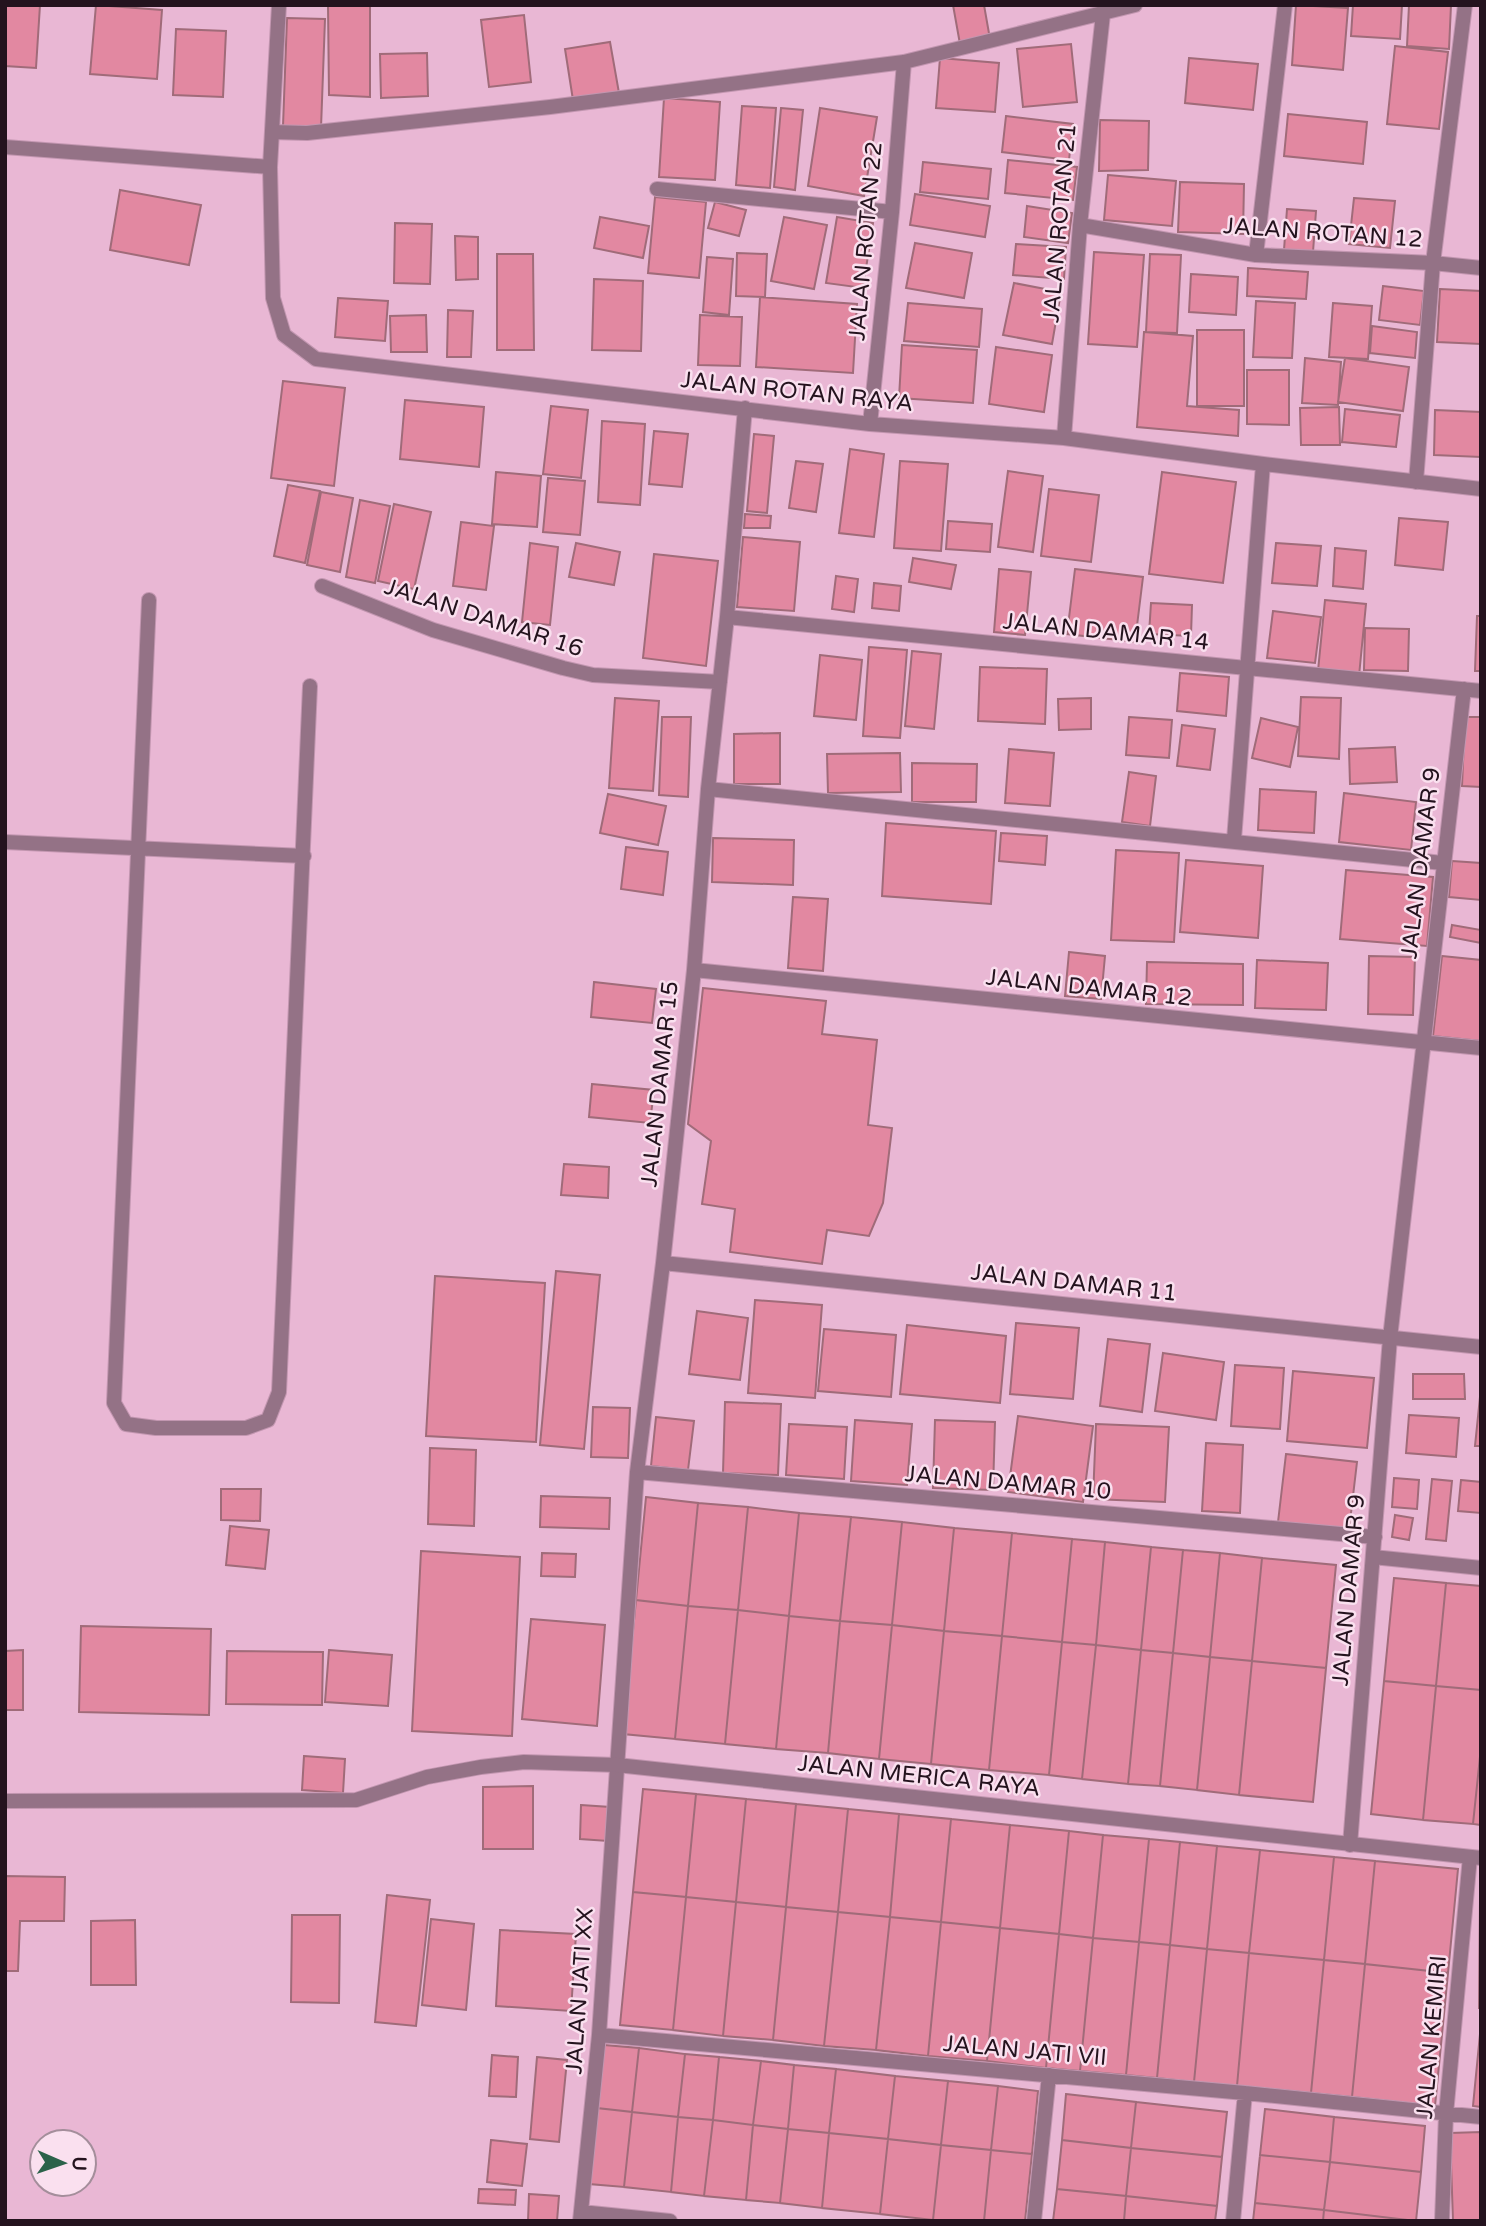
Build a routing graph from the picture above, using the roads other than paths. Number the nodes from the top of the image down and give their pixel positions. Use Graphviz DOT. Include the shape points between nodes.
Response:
graph roads {
  1 [pos="279,5"];
  2 [pos="1135,5"];
  3 [pos="1285,5"];
  4 [pos="1465,5"];
  5 [pos="1103,13"];
  6 [pos="904,62"];
  7 [pos="272,132"];
  8 [pos="5,148"];
  9 [pos="270,167"];
  10 [pos="657,189"];
  11 [pos="892,212"];
  12 [pos="1080,225"];
  13 [pos="1256,255"];
  14 [pos="1433,263"];
  15 [pos="1481,268"];
  16 [pos="745,408"];
  17 [pos="870,424"];
  18 [pos="1065,438"];
  19 [pos="1263,464"];
  20 [pos="1416,482"];
  21 [pos="1481,489"];
  22 [pos="322,586"];
  23 [pos="149,600"];
  24 [pos="727,617"];
  25 [pos="1247,668"];
  26 [pos="720,682"];
  27 [pos="310,686"];
  28 [pos="1464,689"];
  29 [pos="1481,691"];
  30 [pos="709,789"];
  31 [pos="1234,841"];
  32 [pos="5,842"];
  33 [pos="138,847"];
  34 [pos="304,856"];
  35 [pos="1443,863"];
  36 [pos="694,970"];
  37 [pos="1422,1042"];
  38 [pos="1481,1048"];
  39 [pos="663,1263"];
  40 [pos="1390,1338"];
  41 [pos="1481,1347"];
  42 [pos="638,1472"];
  43 [pos="1376,1537"];
  44 [pos="1373,1557"];
  45 [pos="1481,1568"];
  46 [pos="617,1765"];
  47 [pos="5,1801"];
  48 [pos="1350,1845"];
  49 [pos="1475,1858"];
  50 [pos="600,2035"];
  51 [pos="1049,2075"];
  52 [pos="1245,2093"];
  53 [pos="1446,2114"];
  54 [pos="1481,2117"];
  55 [pos="581,2216"];
  56 [pos="670,2221"];
  57 [pos="1034,2221"];
  58 [pos="1233,2221"];
  59 [pos="1442,2221"];
  1 -- 7 [label="street, JALAN ROTAN RAYA"];
  2 -- 5 [label="street"];
  3 -- 13 [label="street"];
  4 -- 14 [label="street"];
  5 -- 6 [label="street"];
  5 -- 12 [label="street, JALAN ROTAN 21"];
  6 -- 7 [label="street" via="550,107 307,133"];
  6 -- 11 [label="street, JALAN ROTAN 22"];
  7 -- 9 [label="street, JALAN ROTAN RAYA"];
  8 -- 9 [label="street"];
  9 -- 16 [label="street, JALAN ROTAN RAYA" via="273,298 284,335 316,359"];
  10 -- 11 [label="street"];
  11 -- 17 [label="street, JALAN ROTAN 22"];
  12 -- 13 [label="street, JALAN ROTAN 12"];
  12 -- 18 [label="street, JALAN ROTAN 21"];
  13 -- 14 [label="street, JALAN ROTAN 12"];
  14 -- 15 [label="street, JALAN ROTAN 12"];
  14 -- 20 [label="street"];
  16 -- 17 [label="street, JALAN ROTAN RAYA"];
  16 -- 24 [label="street, JALAN DAMAR 15"];
  17 -- 18 [label="street, JALAN ROTAN RAYA"];
  18 -- 19 [label="street, JALAN ROTAN RAYA"];
  19 -- 20 [label="street, JALAN ROTAN RAYA"];
  19 -- 25 [label="street"];
  20 -- 21 [label="street, JALAN ROTAN RAYA"];
  22 -- 26 [label="street, JALAN DAMAR 16" via="433,630 563,668 593,675"];
  23 -- 33 [label="street"];
  24 -- 25 [label="street, JALAN DAMAR 14"];
  24 -- 26 [label="street, JALAN DAMAR 15"];
  25 -- 28 [label="street, JALAN DAMAR 14"];
  25 -- 31 [label="street"];
  26 -- 30 [label="street, JALAN DAMAR 15"];
  27 -- 34 [label="street"];
  28 -- 29 [label="street, JALAN DAMAR 14"];
  28 -- 35 [label="street, JALAN DAMAR 9"];
  30 -- 31 [label="street"];
  30 -- 36 [label="street, JALAN DAMAR 15"];
  31 -- 35 [label="street"];
  32 -- 33 [label="street"];
  33 -- 34 [label="street"];
  33 -- 34 [label="street" via="114,1403 126,1424 156,1429 246,1428 268,1420 279,1392"];
  35 -- 37 [label="street, JALAN DAMAR 9"];
  36 -- 37 [label="street, JALAN DAMAR 12"];
  36 -- 39 [label="street, JALAN DAMAR 15"];
  37 -- 38 [label="street, JALAN DAMAR 12"];
  37 -- 40 [label="street, JALAN DAMAR 9"];
  39 -- 40 [label="street, JALAN DAMAR 11"];
  39 -- 42 [label="street, JALAN DAMAR 15"];
  40 -- 41 [label="street, JALAN DAMAR 11"];
  40 -- 43 [label="street, JALAN DAMAR 9"];
  42 -- 43 [label="street, JALAN DAMAR 10"];
  42 -- 46 [label="street, JALAN DAMAR 15"];
  43 -- 44 [label="street, JALAN DAMAR 9"];
  44 -- 45 [label="street"];
  44 -- 48 [label="street, JALAN DAMAR 9"];
  46 -- 47 [label="street, JALAN MERICA RAYA" via="524,1762 481,1767 427,1777 356,1800"];
  46 -- 48 [label="street, JALAN MERICA RAYA"];
  46 -- 50 [label="street, JALAN JATI XX"];
  48 -- 49 [label="street, JALAN MERICA RAYA"];
  49 -- 53 [label="street, JALAN KEMIRI"];
  50 -- 51 [label="street, JALAN JATI VII"];
  50 -- 55 [label="street, JALAN JATI XX"];
  51 -- 52 [label="street, JALAN JATI VII"];
  51 -- 57 [label="street"];
  52 -- 53 [label="street, JALAN JATI VII"];
  52 -- 58 [label="street"];
  53 -- 54 [label="street, JALAN JATI VII"];
  53 -- 59 [label="street, JALAN KEMIRI"];
  55 -- 56 [label="street"];
}
